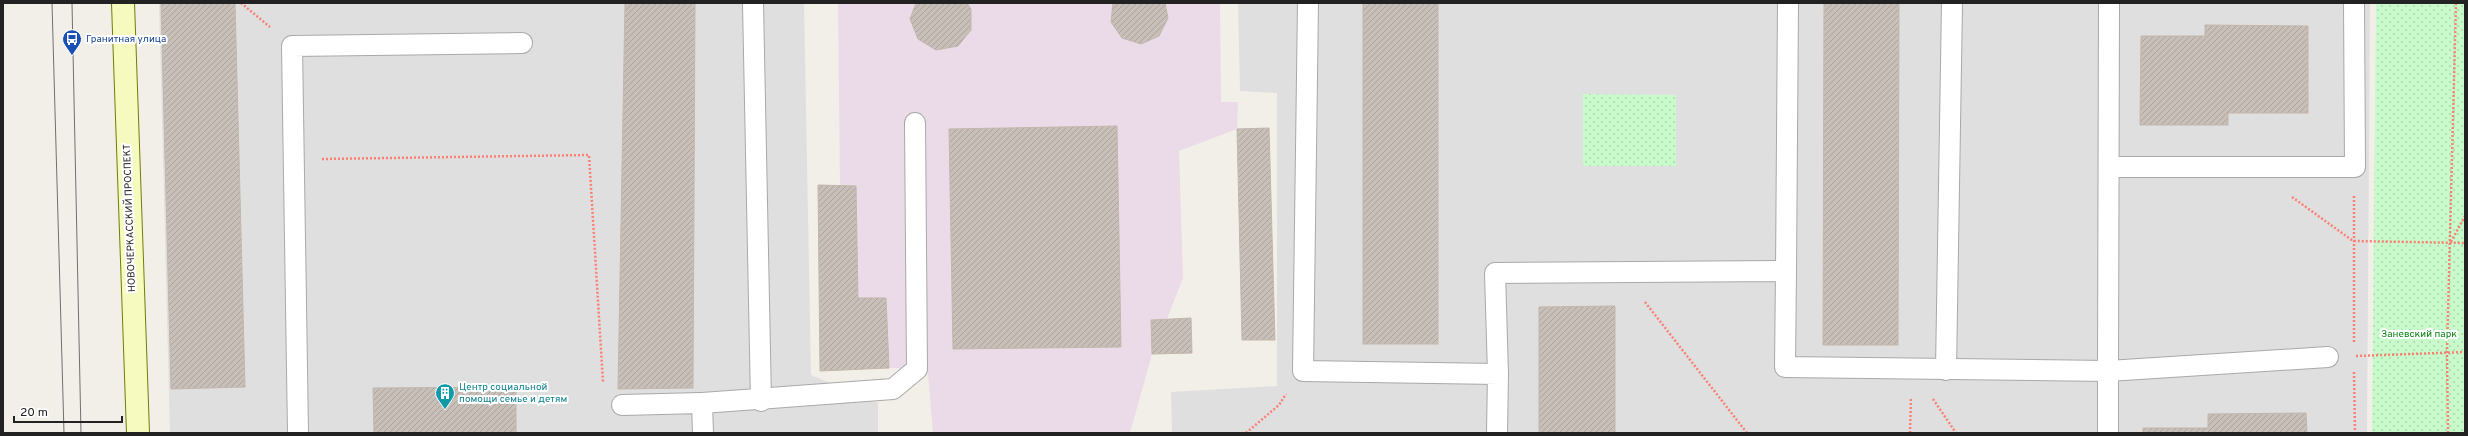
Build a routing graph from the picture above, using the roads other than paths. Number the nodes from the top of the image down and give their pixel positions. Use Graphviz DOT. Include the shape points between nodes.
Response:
graph roads {
  1 [pos="123,3"];
  2 [pos="753,3"];
  3 [pos="1308,3"];
  4 [pos="1788,3"];
  5 [pos="1952,3"];
  6 [pos="2109,3"];
  7 [pos="2354,3"];
  8 [pos="522,43"];
  9 [pos="915,123"];
  10 [pos="2109,166"];
  11 [pos="1786,271"];
  12 [pos="2328,357"];
  13 [pos="1946,370"];
  14 [pos="2108,370"];
  15 [pos="1498,374"];
  16 [pos="761,401"];
  17 [pos="702,404"];
  18 [pos="622,405"];
  19 [pos="138,433"];
  20 [pos="298,433"];
  21 [pos="703,433"];
  22 [pos="1497,433"];
  23 [pos="2108,433"];
  1 -- 19 [label="main road, НОВОЧЕРКАССКИЙ ПРОСПЕКТ"];
  2 -- 16 [label="lane"];
  3 -- 15 [label="lane" via="1303,371"];
  4 -- 11 [label="lane"];
  5 -- 13 [label="lane"];
  6 -- 10 [label="lane"];
  7 -- 10 [label="lane" via="2355,167"];
  8 -- 20 [label="lane" via="292,46"];
  9 -- 16 [label="lane" via="916,369 893,389"];
  10 -- 14 [label="lane"];
  11 -- 13 [label="lane" via="1785,367"];
  11 -- 15 [label="lane" via="1495,273"];
  12 -- 14 [label="lane"];
  13 -- 14 [label="lane"];
  14 -- 23 [label="lane"];
  15 -- 22 [label="lane"];
  16 -- 17 [label="lane"];
  17 -- 18 [label="lane"];
  17 -- 21 [label="lane"];
}
